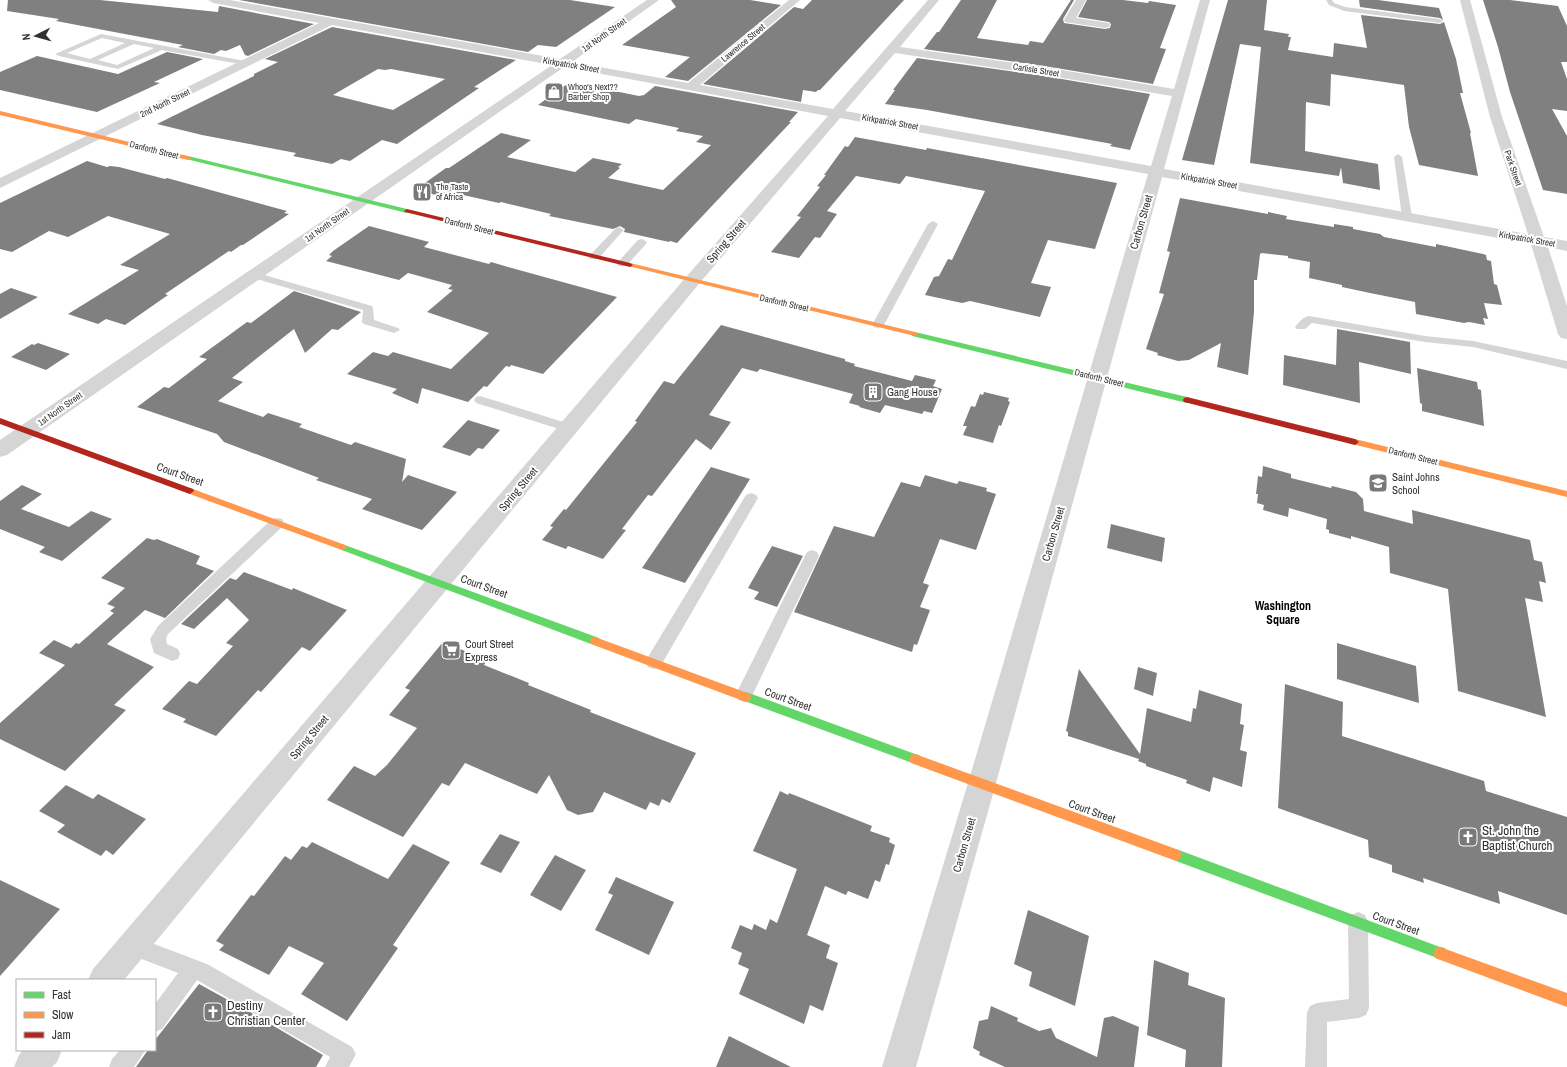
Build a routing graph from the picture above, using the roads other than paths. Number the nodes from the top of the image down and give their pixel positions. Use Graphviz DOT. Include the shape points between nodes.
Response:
graph roads {
  1 [pos="213,0"];
  2 [pos="794,0"];
  3 [pos="934,0"];
  4 [pos="1081,0"];
  5 [pos="1205,0"];
  6 [pos="1329,0"];
  7 [pos="1465,0"];
  8 [pos="646,2"];
  9 [pos="1440,21"];
  10 [pos="329,22"];
  11 [pos="1105,25"];
  12 [pos="133,42"];
  13 [pos="162,47"];
  14 [pos="893,49"];
  15 [pos="91,61"];
  16 [pos="245,63"];
  17 [pos="562,63"];
  18 [pos="691,86"];
  19 [pos="1178,93"];
  20 [pos="0,113"];
  21 [pos="837,113"];
  22 [pos="98,136"];
  23 [pos="1398,157"];
  24 [pos="1155,171"];
  25 [pos="0,184"];
  26 [pos="362,200"];
  27 [pos="1407,217"];
  28 [pos="933,224"];
  29 [pos="618,230"];
  30 [pos="1538,240"];
  31 [pos="642,242"];
  32 [pos="1567,246"];
  33 [pos="594,257"];
  34 [pos="622,264"];
  35 [pos="254,275"];
  36 [pos="692,281"];
  37 [pos="878,325"];
  38 [pos="1301,327"];
  39 [pos="394,330"];
  40 [pos="1567,334"];
  41 [pos="1567,365"];
  42 [pos="1097,378"];
  43 [pos="480,400"];
  44 [pos="0,421"];
  45 [pos="569,428"];
  46 [pos="28,431"];
  47 [pos="0,450"];
  48 [pos="1567,494"];
  49 [pos="751,498"];
  50 [pos="277,522"];
  51 [pos="812,556"];
  52 [pos="439,582"];
  53 [pos="172,654"];
  54 [pos="654,662"];
  55 [pos="744,695"];
  56 [pos="982,783"];
  57 [pos="1358,922"];
  58 [pos="133,946"];
  59 [pos="193,968"];
  60 [pos="105,979"];
  61 [pos="1567,1000"];
  62 [pos="156,1021"];
  63 [pos="44,1051"];
  64 [pos="133,1051"];
  65 [pos="31,1067"];
  66 [pos="120,1067"];
  67 [pos="336,1067"];
  68 [pos="899,1067"];
  69 [pos="1316,1067"];
  1 -- 10 [label="street, Kirkpatrick Street"];
  2 -- 18 [label="street, Lawrence Street"];
  3 -- 14 [label="street, Spring Street"];
  4 -- 11 [label="street" via="1069,20"];
  5 -- 19 [label="street, Carbon Street"];
  6 -- 9 [label="lane" via="1331,4 1344,9"];
  7 -- 30 [label="street, Park Street" via="1496,118"];
  8 -- 17 [label="street, 1st North Street"];
  10 -- 16 [label="street, 2nd North Street"];
  10 -- 17 [label="street, Kirkpatrick Street"];
  12 -- 13 [label="lane"];
  12 -- 15 [label="lane"];
  12 -- 15 [label="lane" via="101,36 59,54"];
  13 -- 15 [label="lane" via="118,67"];
  13 -- 16 [label="lane"];
  14 -- 19 [label="street, Carlisle Street"];
  14 -- 21 [label="street, Spring Street"];
  16 -- 22 [label="street, 2nd North Street"];
  17 -- 18 [label="street, Kirkpatrick Street"];
  17 -- 26 [label="street, 1st North Street"];
  18 -- 21 [label="street, Kirkpatrick Street"];
  19 -- 24 [label="street, Carbon Street"];
  20 -- 22 [label="street, Danforth Street"];
  21 -- 24 [label="street, Kirkpatrick Street"];
  21 -- 36 [label="street, Spring Street"];
  22 -- 25 [label="street, 2nd North Street"];
  22 -- 26 [label="street, Danforth Street"];
  23 -- 27 [label="lane"];
  24 -- 27 [label="street, Kirkpatrick Street"];
  24 -- 42 [label="street, Carbon Street"];
  26 -- 33 [label="street, Danforth Street"];
  26 -- 35 [label="street, 1st North Street"];
  27 -- 30 [label="street, Kirkpatrick Street"];
  28 -- 37 [label="lane"];
  29 -- 33 [label="lane"];
  30 -- 32 [label="street, Kirkpatrick Street"];
  30 -- 40 [label="street, Park Street"];
  31 -- 34 [label="lane"];
  33 -- 34 [label="street, Danforth Street"];
  34 -- 36 [label="street, Danforth Street"];
  35 -- 39 [label="lane" via="368,308 368,322"];
  35 -- 46 [label="street, 1st North Street"];
  36 -- 37 [label="street, Danforth Street"];
  36 -- 45 [label="street, Spring Street"];
  37 -- 42 [label="street, Danforth Street"];
  38 -- 41 [label="lane" via="1309,319 1425,339 1473,344"];
  42 -- 48 [label="street, Danforth Street"];
  42 -- 56 [label="street, Carbon Street"];
  43 -- 45 [label="lane"];
  44 -- 46 [label="street, Court Street"];
  45 -- 52 [label="street, Spring Street"];
  46 -- 47 [label="street, 1st North Street"];
  46 -- 50 [label="street, Court Street"];
  49 -- 54 [label="lane"];
  50 -- 52 [label="street, Court Street"];
  50 -- 53 [label="lane" via="163,630 158,639 160,648"];
  51 -- 55 [label="lane"];
  52 -- 54 [label="street, Court Street"];
  52 -- 58 [label="street, Spring Street"];
  54 -- 55 [label="street, Court Street"];
  55 -- 56 [label="street, Court Street"];
  56 -- 57 [label="street, Court Street"];
  56 -- 68 [label="street, Carbon Street"];
  57 -- 61 [label="street, Court Street"];
  57 -- 69 [label="lane" via="1359,1008 1317,1013"];
  58 -- 59 [label="lane"];
  58 -- 60 [label="street, Spring Street"];
  59 -- 62 [label="lane"];
  59 -- 67 [label="lane" via="345,1054"];
  63 -- 65 [label="street"];
  64 -- 66 [label="lane"];
}
